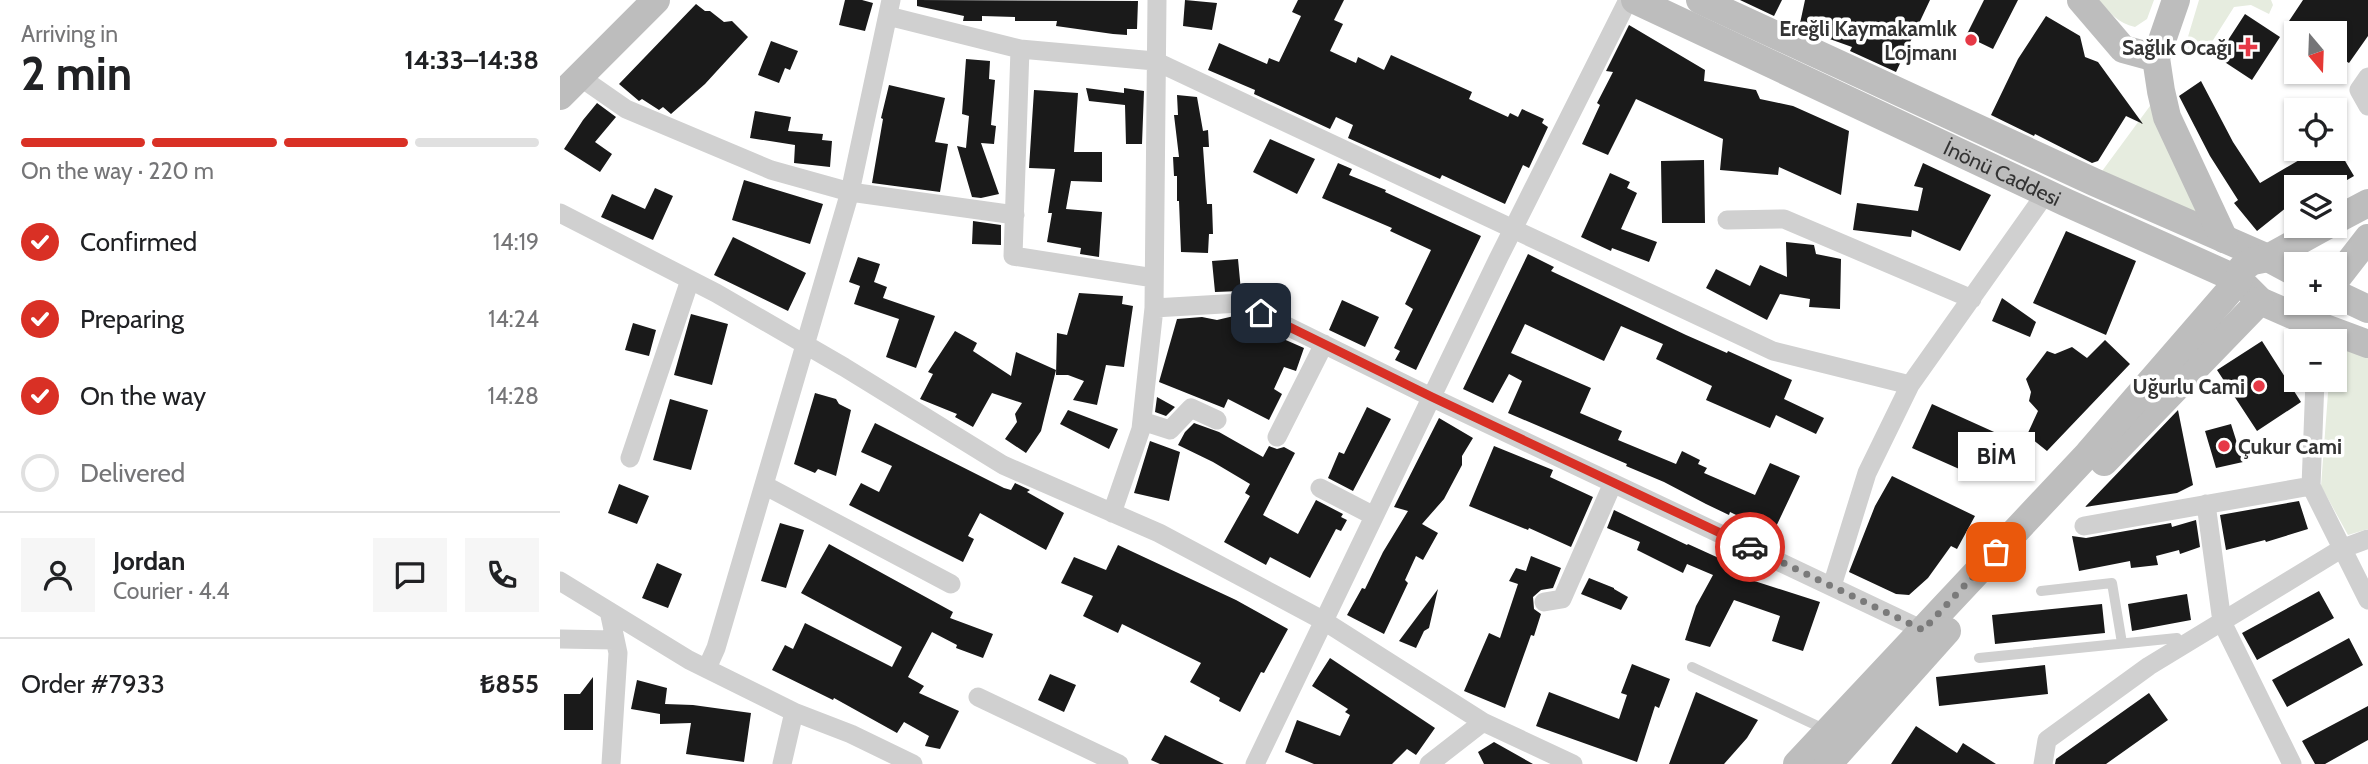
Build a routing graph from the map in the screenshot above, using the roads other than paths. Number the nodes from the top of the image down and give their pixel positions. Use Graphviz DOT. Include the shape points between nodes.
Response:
graph roads {
  1 [pos="656,0"];
  2 [pos="1157,0"];
  3 [pos="1628,0"];
  4 [pos="1636,0"];
  5 [pos="1700,0"];
  6 [pos="2081,0"];
  7 [pos="2176,0"];
  8 [pos="890,8"];
  9 [pos="1020,49"];
  10 [pos="2156,58"];
  11 [pos="1155,61"];
  12 [pos="2368,77"];
  13 [pos="570,86"];
  14 [pos="2368,106"];
  15 [pos="850,192"];
  16 [pos="2046,193"];
  17 [pos="2368,203"];
  18 [pos="560,213"];
  19 [pos="2347,214"];
  20 [pos="1015,215"];
  21 [pos="1727,220"];
  22 [pos="1513,229"];
  23 [pos="2304,238"];
  24 [pos="2368,238"];
  25 [pos="2224,239"];
  26 [pos="2267,258"];
  27 [pos="2347,265"];
  28 [pos="2284,267"];
  29 [pos="1154,278"];
  30 [pos="690,280"];
  31 [pos="2239,280"];
  32 [pos="1972,299"];
  33 [pos="2347,299"];
  34 [pos="2260,301"];
  35 [pos="1154,308"];
  36 [pos="2368,309"];
  37 [pos="2304,329"];
  38 [pos="2347,340"];
  39 [pos="1324,344"];
  40 [pos="2368,344"];
  41 [pos="805,345"];
  42 [pos="1910,384"];
  43 [pos="2315,392"];
  44 [pos="1432,397"];
  45 [pos="1217,420"];
  46 [pos="1142,421"];
  47 [pos="1276,436"];
  48 [pos="630,458"];
  49 [pos="1613,483"];
  50 [pos="764,485"];
  51 [pos="2311,486"];
  52 [pos="1320,488"];
  53 [pos="2206,504"];
  54 [pos="1112,513"];
  55 [pos="1374,516"];
  56 [pos="2084,526"];
  57 [pos="2368,539"];
  58 [pos="2342,549"];
  59 [pos="560,581"];
  60 [pos="951,584"];
  61 [pos="1832,586"];
  62 [pos="2040,591"];
  63 [pos="2368,600"];
  64 [pos="1544,602"];
  65 [pos="609,611"];
  66 [pos="1324,621"];
  67 [pos="2222,622"];
  68 [pos="1923,630"];
  69 [pos="560,639"];
  70 [pos="614,640"];
  71 [pos="2122,643"];
  72 [pos="2181,647"];
  73 [pos="1979,658"];
  74 [pos="1692,667"];
  75 [pos="708,668"];
  76 [pos="978,696"];
  77 [pos="794,712"];
  78 [pos="1483,723"];
  79 [pos="1828,731"];
  80 [pos="611,764"];
  81 [pos="782,764"];
  82 [pos="913,764"];
  83 [pos="1119,764"];
  84 [pos="1255,764"];
  85 [pos="1429,764"];
  86 [pos="1573,764"];
  87 [pos="1797,764"];
  88 [pos="1828,764"];
  89 [pos="2043,764"];
  90 [pos="2292,764"];
  1 -- 13 [label="main road"];
  2 -- 11 [label="street"];
  3 -- 22 [label="street"];
  4 -- 16 [label="main road, İnönü Caddesi"];
  5 -- 25 [label="main road"];
  6 -- 10 [label="main road" via="2123,49"];
  7 -- 10 [label="main road"];
  8 -- 9 [label="street"];
  8 -- 15 [label="street"];
  9 -- 11 [label="street"];
  9 -- 20 [label="street"];
  10 -- 25 [label="main road" via="2168,117"];
  11 -- 22 [label="street"];
  11 -- 29 [label="street"];
  12 -- 14 [label="street" via="2359,90"];
  13 -- 15 [label="street" via="771,170"];
  15 -- 20 [label="street"];
  15 -- 41 [label="street"];
  16 -- 31 [label="main road, İnönü Caddesi"];
  16 -- 32 [label="street"];
  17 -- 19 [label="main road"];
  18 -- 30 [label="street"];
  20 -- 29 [label="street" via="1013,256"];
  21 -- 32 [label="street" via="1784,219"];
  22 -- 42 [label="street" via="1773,351"];
  22 -- 44 [label="street"];
  23 -- 26 [label="main road"];
  24 -- 27 [label="main road"];
  25 -- 26 [label="main road"];
  26 -- 28 [label="main road"];
  26 -- 31 [label="main road" via="2242,268"];
  29 -- 35 [label="street"];
  30 -- 41 [label="street"];
  30 -- 48 [label="street"];
  31 -- 34 [label="main road, İnönü Caddesi"];
  31 -- 68 [label="main road" via="2088,454"];
  32 -- 42 [label="street"];
  33 -- 36 [label="main road"];
  34 -- 37 [label="main road, İnönü Caddesi"];
  34 -- 88 [label="main road" via="2052,515"];
  35 -- 39 [label="street" via="1240,303"];
  35 -- 46 [label="street"];
  38 -- 40 [label="main road, İnönü Caddesi"];
  39 -- 44 [label="street"];
  39 -- 47 [label="street"];
  41 -- 50 [label="street"];
  41 -- 54 [label="street" via="1003,465"];
  42 -- 61 [label="street" via="1867,473"];
  43 -- 51 [label="street"];
  44 -- 49 [label="street"];
  44 -- 55 [label="street"];
  45 -- 46 [label="street" via="1191,408 1170,430"];
  46 -- 54 [label="street"];
  49 -- 61 [label="street"];
  49 -- 64 [label="street" via="1562,599"];
  50 -- 60 [label="street"];
  50 -- 75 [label="street"];
  51 -- 53 [label="street"];
  51 -- 58 [label="street"];
  52 -- 55 [label="street"];
  53 -- 56 [label="street"];
  53 -- 67 [label="street"];
  54 -- 66 [label="street" via="1159,533"];
  55 -- 66 [label="street"];
  57 -- 58 [label="street"];
  58 -- 63 [label="street"];
  58 -- 67 [label="street"];
  59 -- 65 [label="street"];
  61 -- 68 [label="street"];
  62 -- 71 [label="lane" via="2112,583"];
  65 -- 70 [label="street"];
  65 -- 75 [label="street"];
  66 -- 78 [label="street"];
  66 -- 84 [label="street"];
  67 -- 72 [label="street"];
  67 -- 90 [label="street"];
  68 -- 79 [label="main road"];
  69 -- 70 [label="street"];
  70 -- 80 [label="street" via="618,653"];
  71 -- 72 [label="lane" via="2177,638"];
  71 -- 73 [label="lane"];
  72 -- 89 [label="street" via="2048,740"];
  74 -- 79 [label="lane"];
  75 -- 77 [label="street"];
  76 -- 83 [label="street"];
  77 -- 81 [label="street"];
  77 -- 82 [label="street"];
  78 -- 85 [label="street"];
  78 -- 86 [label="street"];
  79 -- 87 [label="main road"];
}
